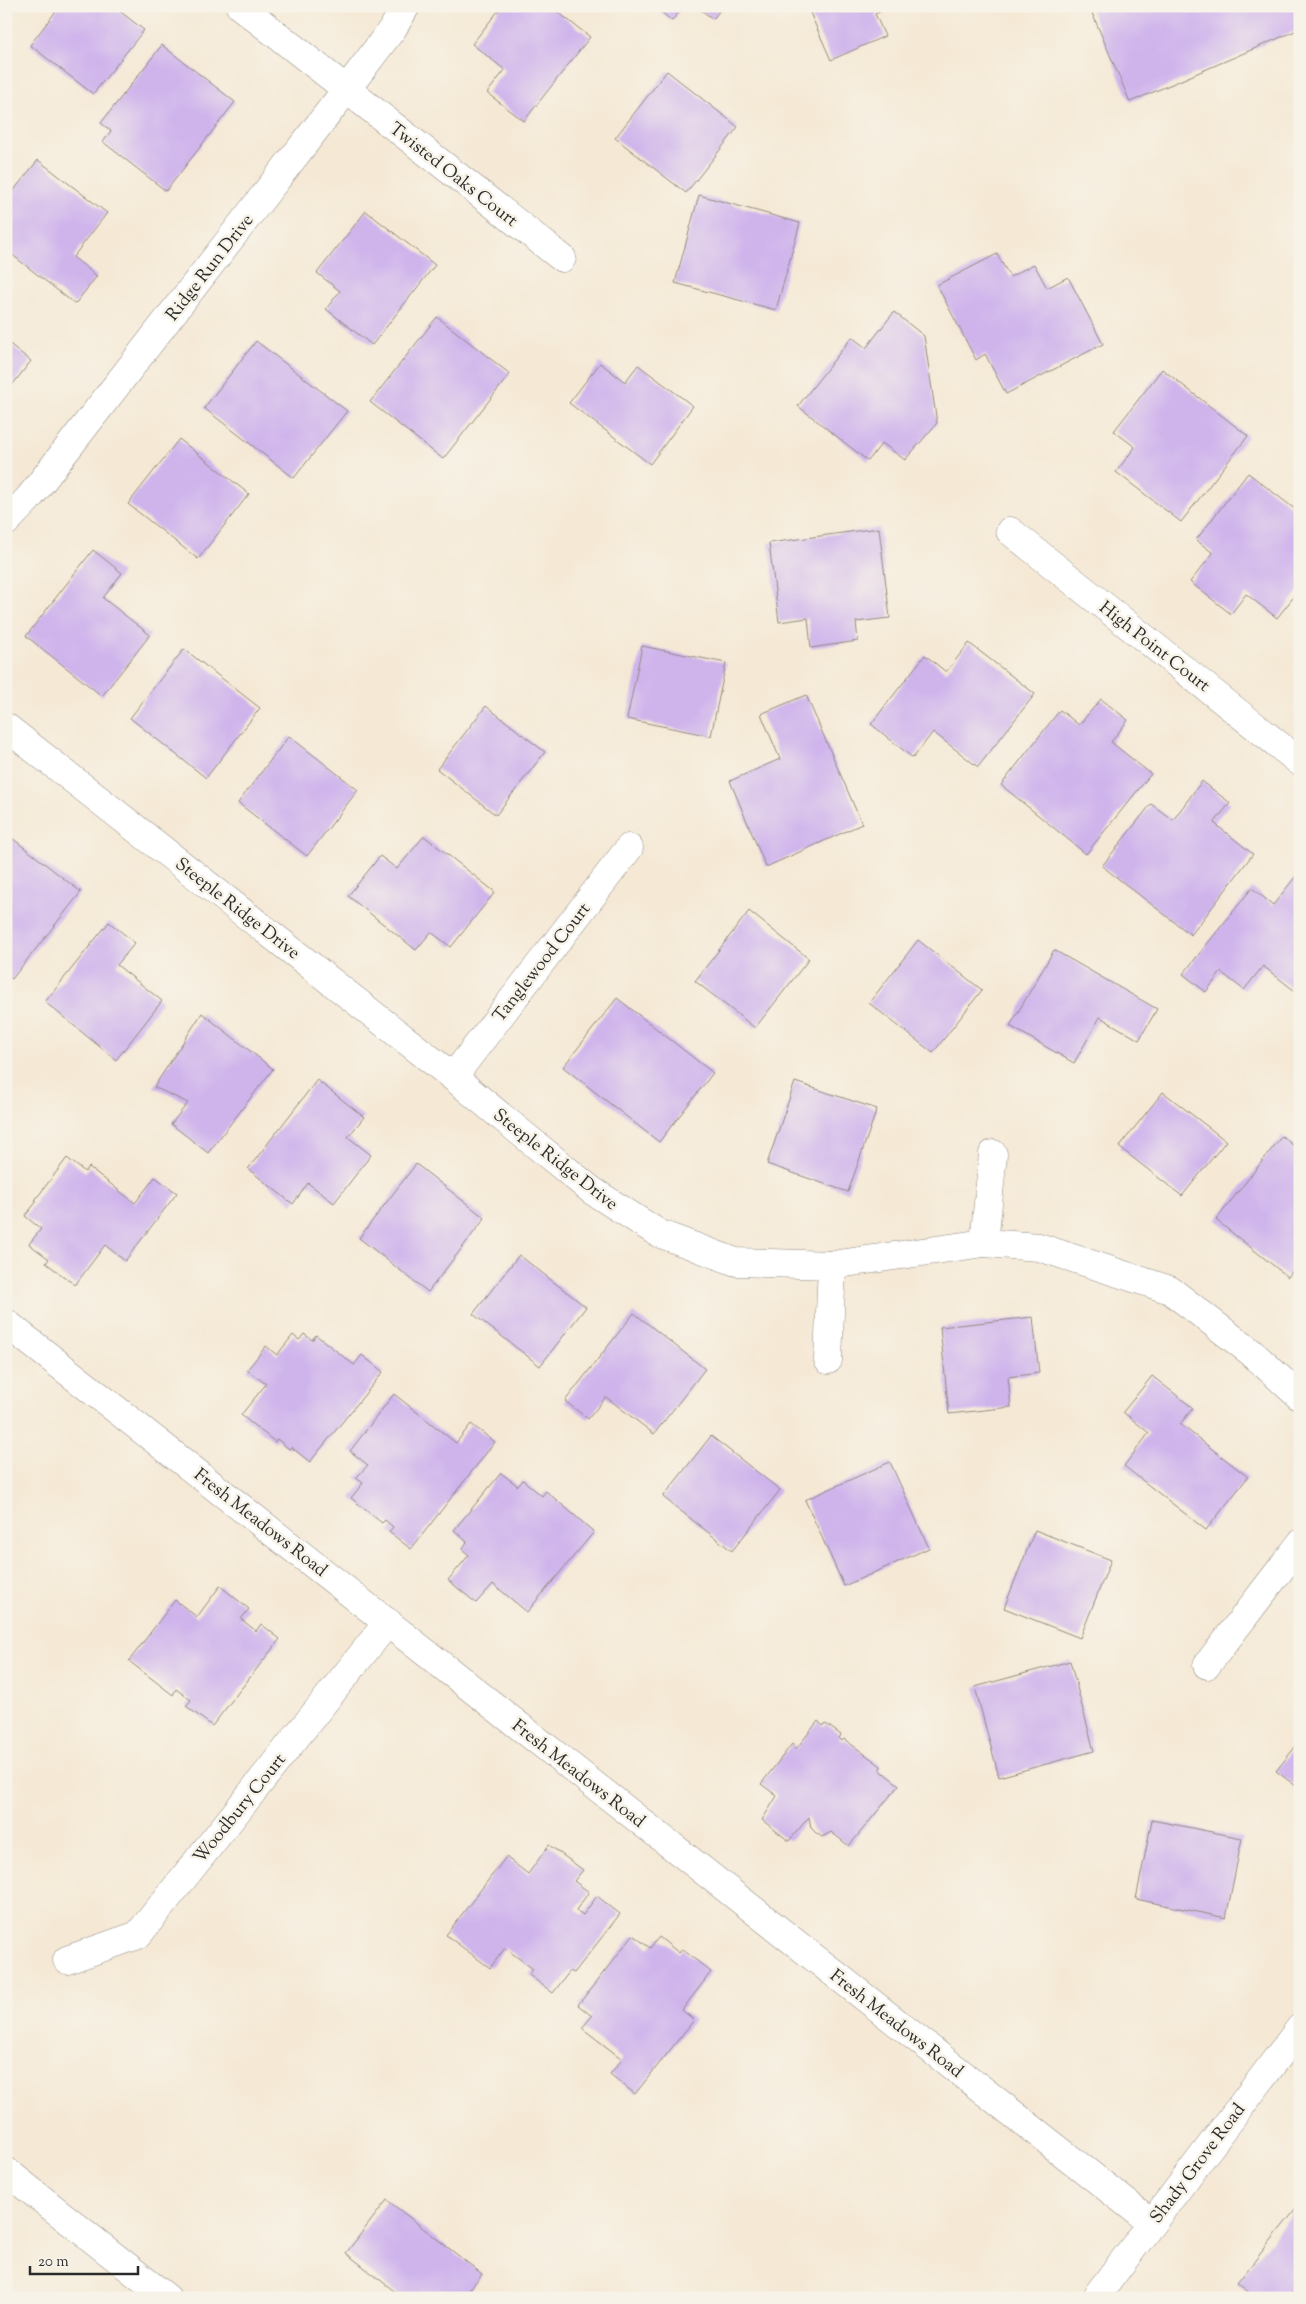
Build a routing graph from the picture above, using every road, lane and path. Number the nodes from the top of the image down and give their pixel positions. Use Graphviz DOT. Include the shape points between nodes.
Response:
graph roads {
  1 [pos="240,6"];
  2 [pos="406,6"];
  3 [pos="346,90"];
  4 [pos="562,258"];
  5 [pos="6,522"];
  6 [pos="1010,531"];
  7 [pos="6,726"];
  8 [pos="1300,762"];
  9 [pos="630,848"];
  10 [pos="453,1077"];
  11 [pos="992,1154"];
  12 [pos="984,1243"];
  13 [pos="832,1264"];
  14 [pos="6,1323"];
  15 [pos="828,1360"];
  16 [pos="1300,1397"];
  17 [pos="1300,1544"];
  18 [pos="388,1622"];
  19 [pos="1207,1665"];
  20 [pos="67,1960"];
  21 [pos="1300,2028"];
  22 [pos="6,2172"];
  23 [pos="1152,2223"];
  24 [pos="167,2298"];
  25 [pos="1094,2298"];
  1 -- 3 [label="street, Twisted Oaks Court"];
  2 -- 3 [label="street, Ridge Run Drive"];
  3 -- 4 [label="street, Twisted Oaks Court"];
  3 -- 5 [label="street, Ridge Run Drive" via="35,490"];
  6 -- 8 [label="street, High Point Court"];
  7 -- 10 [label="street, Steeple Ridge Drive"];
  9 -- 10 [label="street, Tanglewood Court"];
  10 -- 13 [label="street, Steeple Ridge Drive" via="591,1190 658,1233 736,1262"];
  11 -- 12 [label="street"];
  12 -- 13 [label="street, Steeple Ridge Drive"];
  12 -- 16 [label="street, Steeple Ridge Drive" via="1039,1247 1170,1290 1252,1353"];
  13 -- 15 [label="street"];
  14 -- 18 [label="street, Fresh Meadows Road"];
  17 -- 19 [label="street"];
  18 -- 20 [label="street, Woodbury Court" via="138,1935"];
  18 -- 23 [label="street, Fresh Meadows Road"];
  21 -- 23 [label="street, Shady Grove Road"];
  22 -- 24 [label="street"];
  23 -- 25 [label="street, Shady Grove Road"];
}
